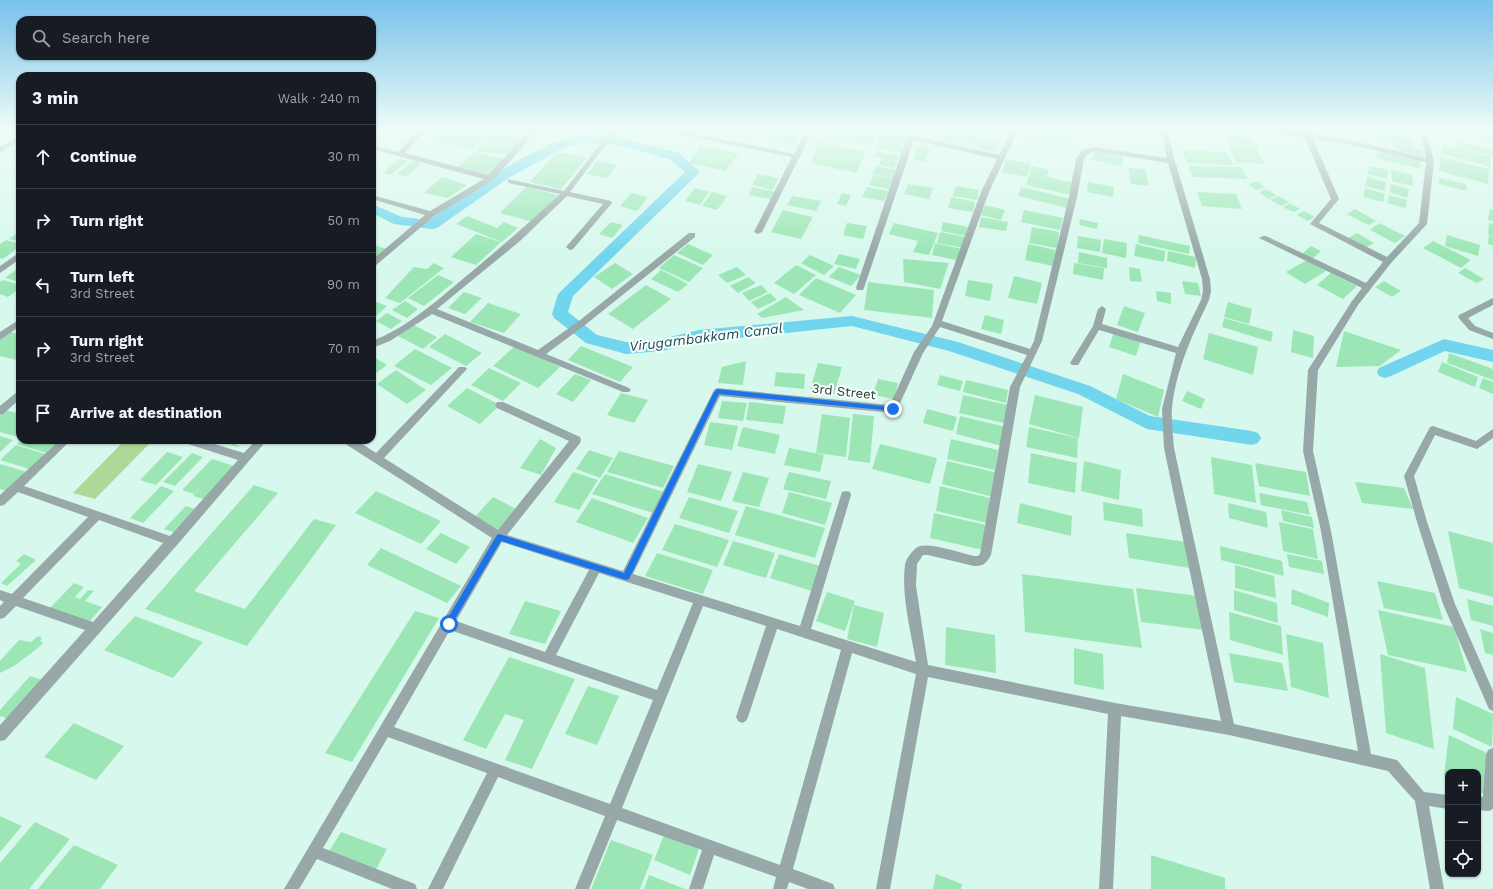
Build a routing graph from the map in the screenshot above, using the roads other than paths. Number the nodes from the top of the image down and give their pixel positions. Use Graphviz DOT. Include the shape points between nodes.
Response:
graph roads {
  1 [pos="463,171"];
  2 [pos="496,171"];
  3 [pos="581,171"];
  4 [pos="788,171"];
  5 [pos="900,171"];
  6 [pos="995,171"];
  7 [pos="1076,171"];
  8 [pos="1174,171"];
  9 [pos="1323,171"];
  10 [pos="1429,171"];
  11 [pos="490,178"];
  12 [pos="511,181"];
  13 [pos="565,194"];
  14 [pos="376,198"];
  15 [pos="431,214"];
  16 [pos="758,232"];
  17 [pos="692,235"];
  18 [pos="1263,238"];
  19 [pos="570,247"];
  20 [pos="16,257"];
  21 [pos="376,261"];
  22 [pos="1388,261"];
  23 [pos="2,266"];
  24 [pos="1367,287"];
  25 [pos="860,288"];
  26 [pos="1493,301"];
  27 [pos="1102,309"];
  28 [pos="431,310"];
  29 [pos="937,324"];
  30 [pos="16,325"];
  31 [pos="1097,326"];
  32 [pos="1493,336"];
  33 [pos="0,338"];
  34 [pos="376,344"];
  35 [pos="1181,351"];
  36 [pos="539,354"];
  37 [pos="1031,357"];
  38 [pos="1075,363"];
  39 [pos="462,369"];
  40 [pos="626,390"];
  41 [pos="16,397"];
  42 [pos="500,405"];
  43 [pos="0,411"];
  44 [pos="1493,433"];
  45 [pos="62,444"];
  46 [pos="201,444"];
  47 [pos="258,444"];
  48 [pos="354,444"];
  49 [pos="246,458"];
  50 [pos="378,459"];
  51 [pos="16,487"];
  52 [pos="846,495"];
  53 [pos="0,502"];
  54 [pos="97,515"];
  55 [pos="499,537"];
  56 [pos="173,542"];
  57 [pos="596,568"];
  58 [pos="626,577"];
  59 [pos="0,595"];
  60 [pos="13,600"];
  61 [pos="700,600"];
  62 [pos="0,614"];
  63 [pos="773,623"];
  64 [pos="449,624"];
  65 [pos="94,628"];
  66 [pos="804,633"];
  67 [pos="848,646"];
  68 [pos="548,658"];
  69 [pos="923,670"];
  70 [pos="660,697"];
  71 [pos="1493,705"];
  72 [pos="1115,709"];
  73 [pos="742,717"];
  74 [pos="1229,729"];
  75 [pos="386,730"];
  76 [pos="0,735"];
  77 [pos="1493,754"];
  78 [pos="1366,760"];
  79 [pos="496,770"];
  80 [pos="1421,798"];
  81 [pos="1445,802"];
  82 [pos="1481,803"];
  83 [pos="613,812"];
  84 [pos="710,846"];
  85 [pos="314,851"];
  86 [pos="784,873"];
  87 [pos="291,889"];
  88 [pos="410,889"];
  89 [pos="435,889"];
  90 [pos="582,889"];
  91 [pos="696,889"];
  92 [pos="780,889"];
  93 [pos="828,889"];
  94 [pos="883,889"];
  95 [pos="1106,889"];
  96 [pos="1437,889"];
  1 -- 11 [label="street"];
  2 -- 11 [label="street"];
  3 -- 13 [label="street"];
  4 -- 16 [label="street"];
  5 -- 25 [label="street"];
  6 -- 29 [label="street, 3rd Street"];
  7 -- 37 [label="street" via="1073,197 1038,341"];
  8 -- 35 [label="street" via="1208,291"];
  9 -- 22 [label="street" via="1335,198 1314,224"];
  10 -- 22 [label="street" via="1423,224"];
  11 -- 15 [label="street"];
  12 -- 13 [label="street"];
  13 -- 19 [label="street" via="608,204"];
  13 -- 28 [label="street" via="517,239"];
  14 -- 15 [label="street"];
  15 -- 21 [label="street"];
  17 -- 36 [label="street"];
  18 -- 24 [label="street"];
  20 -- 23 [label="street"];
  22 -- 24 [label="street"];
  24 -- 78 [label="street" via="1354,303 1313,370 1308,451 1326,531"];
  26 -- 32 [label="street" via="1462,317 1472,328"];
  27 -- 31 [label="street"];
  28 -- 34 [label="street" via="388,339"];
  28 -- 36 [label="street"];
  29 -- 37 [label="street"];
  29 -- 58 [label="street, 3rd Street" via="919,352 893,409 717,392"];
  30 -- 33 [label="street"];
  31 -- 35 [label="street"];
  31 -- 38 [label="street"];
  35 -- 74 [label="street" via="1167,409 1169,448"];
  36 -- 40 [label="street"];
  37 -- 69 [label="street" via="1015,387 985,555 981,561 974,561 928,550 920,551 911,563 910,586"];
  39 -- 50 [label="street"];
  41 -- 43 [label="street"];
  42 -- 55 [label="street" via="576,440"];
  44 -- 71 [label="street" via="1477,445 1433,430 1409,476 1449,604"];
  45 -- 51 [label="street"];
  46 -- 49 [label="street"];
  47 -- 49 [label="street"];
  48 -- 50 [label="street"];
  49 -- 56 [label="street"];
  50 -- 55 [label="street"];
  51 -- 53 [label="street"];
  51 -- 54 [label="street"];
  52 -- 66 [label="street"];
  54 -- 56 [label="street"];
  54 -- 60 [label="street"];
  55 -- 57 [label="street"];
  55 -- 64 [label="street"];
  56 -- 65 [label="street"];
  57 -- 58 [label="street"];
  57 -- 68 [label="street"];
  58 -- 61 [label="street"];
  59 -- 60 [label="street"];
  60 -- 62 [label="street"];
  60 -- 65 [label="street"];
  61 -- 63 [label="street"];
  61 -- 70 [label="street"];
  63 -- 66 [label="street"];
  63 -- 73 [label="street"];
  64 -- 68 [label="street"];
  64 -- 75 [label="street"];
  65 -- 76 [label="street"];
  66 -- 67 [label="street"];
  67 -- 69 [label="street"];
  67 -- 86 [label="street"];
  68 -- 70 [label="street"];
  69 -- 72 [label="street"];
  69 -- 94 [label="street"];
  70 -- 83 [label="street"];
  72 -- 74 [label="street"];
  72 -- 95 [label="street"];
  74 -- 78 [label="street"];
  75 -- 79 [label="street"];
  75 -- 85 [label="street"];
  77 -- 82 [label="street" via="1489,804"];
  78 -- 80 [label="street" via="1392,765"];
  79 -- 83 [label="street"];
  79 -- 89 [label="street"];
  80 -- 81 [label="street"];
  80 -- 96 [label="street"];
  83 -- 84 [label="street"];
  83 -- 90 [label="street"];
  84 -- 86 [label="street"];
  84 -- 91 [label="street"];
  85 -- 87 [label="street"];
  85 -- 88 [label="street"];
  86 -- 92 [label="street"];
  86 -- 93 [label="street"];
}
